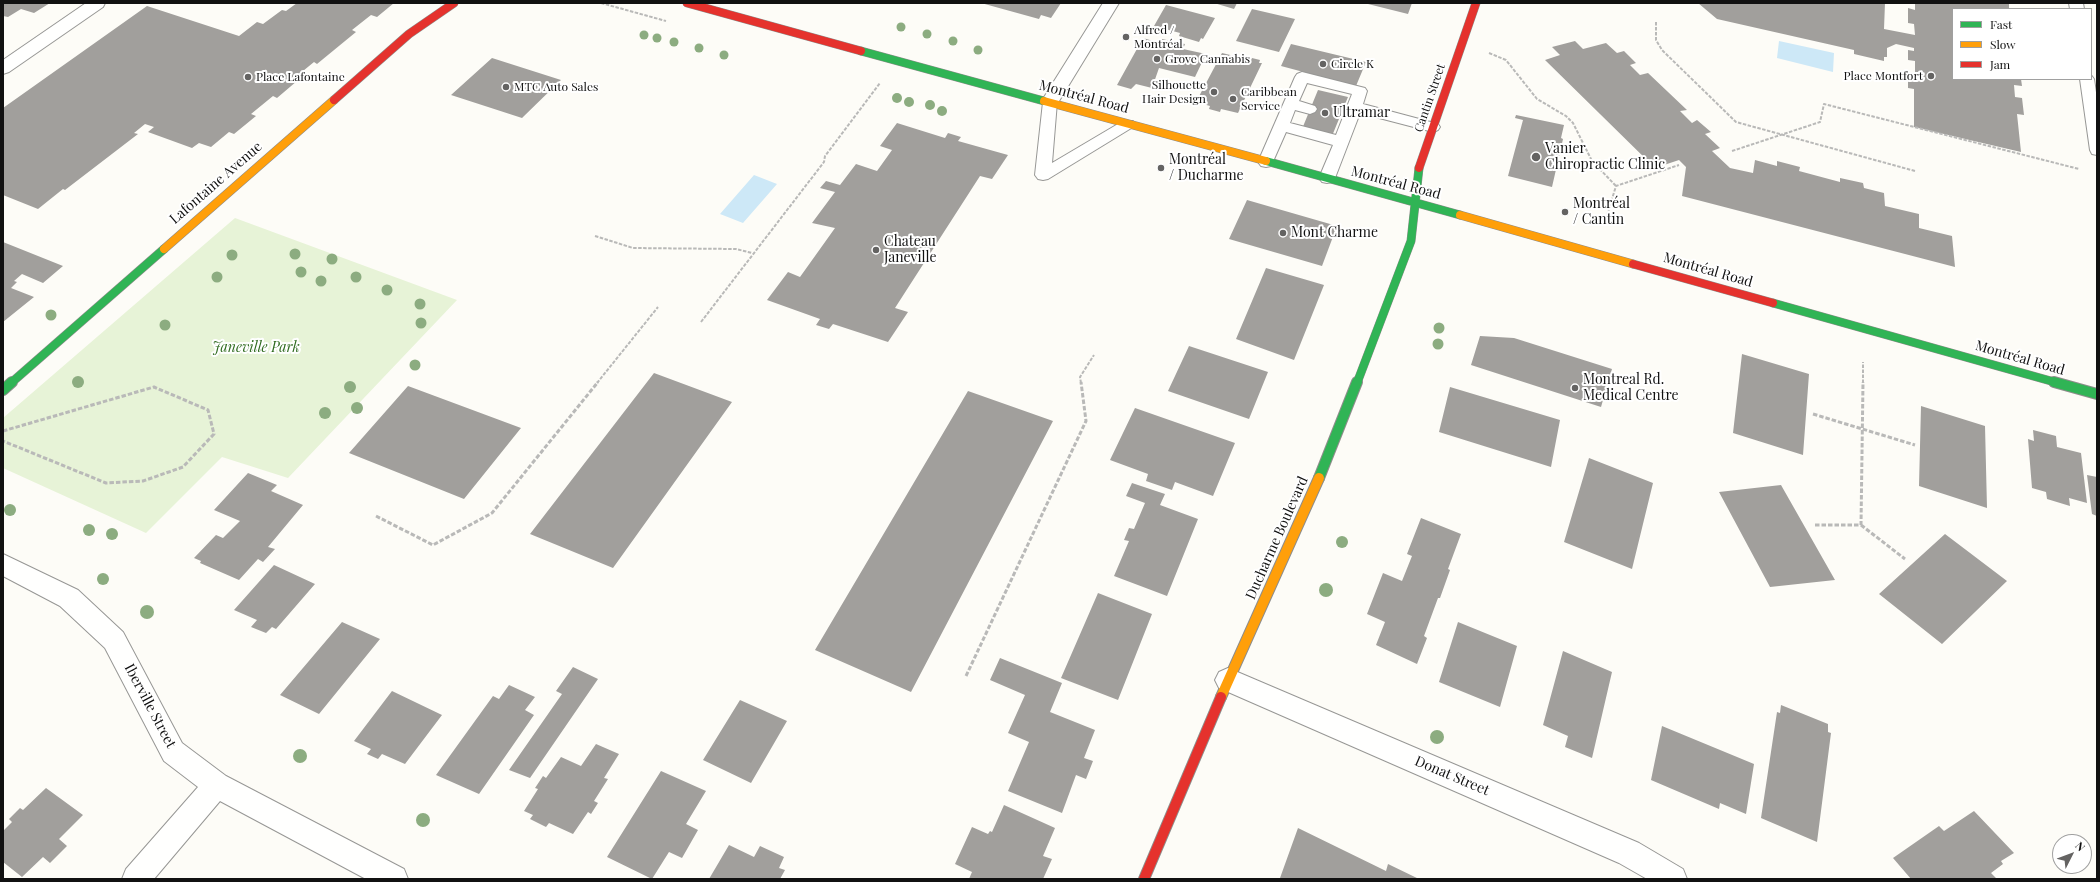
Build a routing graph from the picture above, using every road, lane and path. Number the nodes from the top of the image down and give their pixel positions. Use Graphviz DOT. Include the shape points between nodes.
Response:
graph roads {
  1 [pos="97,3"];
  2 [pos="454,3"];
  3 [pos="687,3"];
  4 [pos="1111,3"];
  5 [pos="1476,3"];
  6 [pos="1656,22"];
  7 [pos="1489,54"];
  8 [pos="3,68"];
  9 [pos="883,80"];
  10 [pos="2087,80"];
  11 [pos="1050,102"];
  12 [pos="1291,104"];
  13 [pos="1310,109"];
  14 [pos="1348,114"];
  15 [pos="1128,124"];
  16 [pos="1281,126"];
  17 [pos="1433,127"];
  18 [pos="1784,134"];
  19 [pos="1342,142"];
  20 [pos="2097,150"];
  21 [pos="1732,151"];
  22 [pos="1266,162"];
  23 [pos="1679,165"];
  24 [pos="2083,170"];
  25 [pos="1915,171"];
  26 [pos="1327,178"];
  27 [pos="1616,186"];
  28 [pos="1414,202"];
  29 [pos="1604,225"];
  30 [pos="595,236"];
  31 [pos="752,253"];
  32 [pos="658,307"];
  33 [pos="701,322"];
  34 [pos="1094,355"];
  35 [pos="1863,362"];
  36 [pos="3,390"];
  37 [pos="2097,394"];
  38 [pos="1813,414"];
  39 [pos="1863,429"];
  40 [pos="3,431"];
  41 [pos="3,440"];
  42 [pos="1915,446"];
  43 [pos="376,516"];
  44 [pos="1815,525"];
  45 [pos="1861,525"];
  46 [pos="1905,559"];
  47 [pos="3,564"];
  48 [pos="966,676"];
  49 [pos="1228,680"];
  50 [pos="217,785"];
  51 [pos="136,879"];
  52 [pos="394,879"];
  53 [pos="1144,879"];
  54 [pos="1673,879"];
  1 -- 8 [label="street"];
  2 -- 36 [label="street, Lafontaine Avenue" via="397,44"];
  3 -- 11 [label="street, Montréal Road"];
  4 -- 11 [label="street"];
  5 -- 17 [label="street, Cantin Street"];
  6 -- 18 [label="path" via="1656,40 1662,50 1736,122"];
  7 -- 27 [label="path" via="1506,60 1537,99 1573,123 1592,161"];
  9 -- 31 [label="path" via="825,156 824,162"];
  10 -- 20 [label="lane"];
  11 -- 15 [label="street, Montréal Road"];
  11 -- 15 [label="lane" via="1043,176"];
  12 -- 13 [label="lane"];
  12 -- 14 [label="lane" via="1302,77 1360,91"];
  12 -- 16 [label="lane"];
  14 -- 17 [label="lane"];
  14 -- 19 [label="lane"];
  15 -- 22 [label="street, Montréal Road"];
  16 -- 19 [label="lane"];
  16 -- 22 [label="lane"];
  17 -- 28 [label="street, Cantin Street" via="1419,167"];
  18 -- 21 [label="path"];
  18 -- 24 [label="path" via="1820,122 1824,104"];
  18 -- 25 [label="path"];
  19 -- 26 [label="lane"];
  22 -- 26 [label="street, Montréal Road"];
  23 -- 27 [label="path"];
  26 -- 28 [label="street, Montréal Road"];
  27 -- 29 [label="path"];
  28 -- 37 [label="street, Montréal Road"];
  28 -- 49 [label="street, Ducharme Boulevard" via="1411,241 1393,292 1328,458"];
  30 -- 31 [label="path" via="633,248 736,249"];
  31 -- 33 [label="path"];
  32 -- 43 [label="path" via="492,513 432,545"];
  34 -- 48 [label="path" via="1080,377 1086,421"];
  35 -- 39 [label="path"];
  38 -- 39 [label="path"];
  39 -- 42 [label="path"];
  39 -- 45 [label="path"];
  40 -- 41 [label="path" via="154,387 208,410 214,434 183,467 136,482 106,482"];
  44 -- 45 [label="path"];
  45 -- 46 [label="path"];
  47 -- 50 [label="street, Iberville Street" via="69,598 114,640 174,752"];
  49 -- 53 [label="street, Ducharme Boulevard"];
  49 -- 54 [label="street, Donat Street" via="1629,853"];
  50 -- 51 [label="street"];
  50 -- 52 [label="street, Iberville Street"];
}
